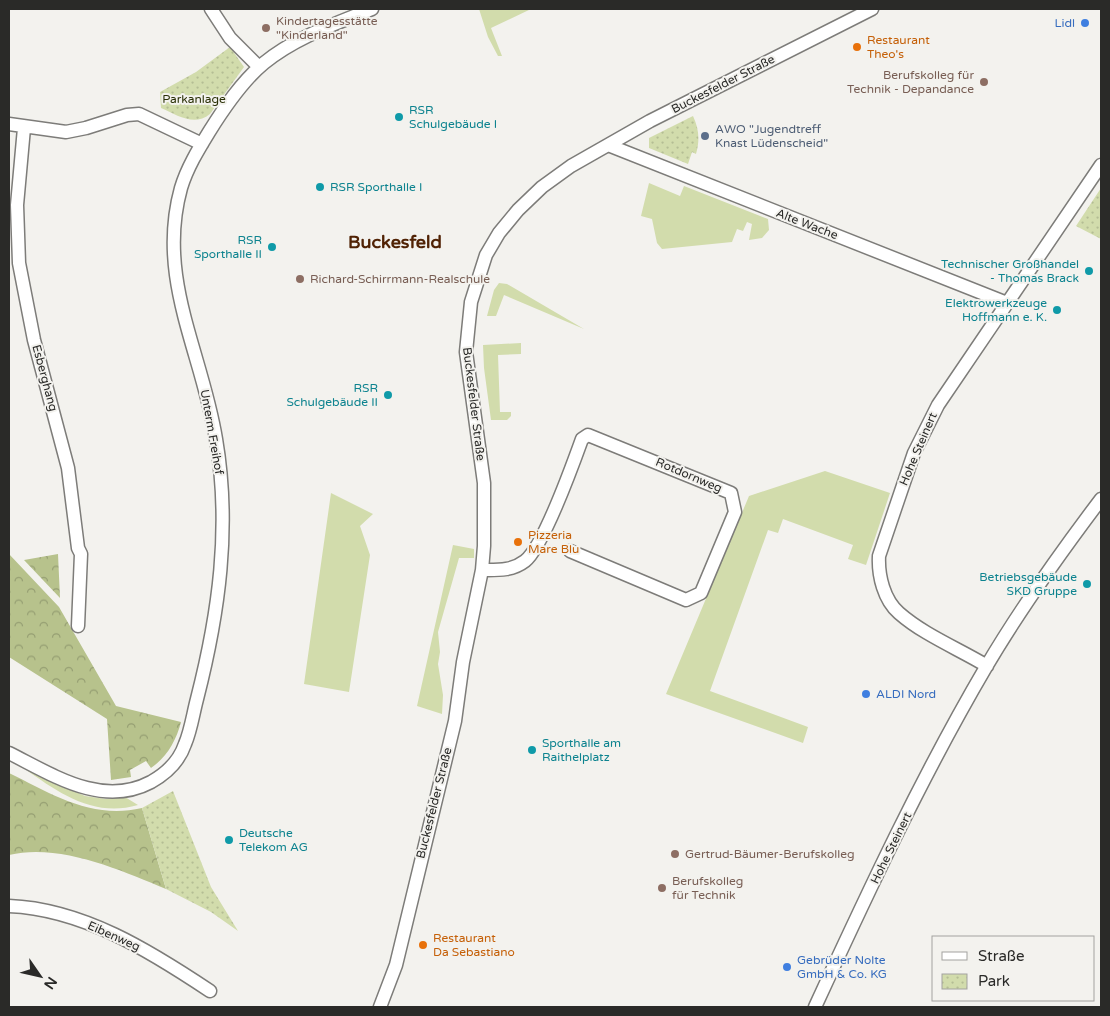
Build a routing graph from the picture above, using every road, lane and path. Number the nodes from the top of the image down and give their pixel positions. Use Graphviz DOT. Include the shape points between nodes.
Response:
graph roads {
  1 [pos="211,9"];
  2 [pos="372,9"];
  3 [pos="872,9"];
  4 [pos="259,67"];
  5 [pos="9,124"];
  6 [pos="24,128"];
  7 [pos="202,144"];
  8 [pos="608,145"];
  9 [pos="1101,165"];
  10 [pos="1007,303"];
  11 [pos="1101,499"];
  12 [pos="570,551"];
  13 [pos="482,570"];
  14 [pos="78,626"];
  15 [pos="987,666"];
  16 [pos="9,754"];
  17 [pos="9,906"];
  18 [pos="210,991"];
  19 [pos="380,1007"];
  20 [pos="815,1007"];
  1 -- 4 [label="street" via="230,38"];
  2 -- 4 [label="street, Unterm Freihof" via="304,38"];
  3 -- 8 [label="street, Buckesfelder Straße"];
  4 -- 7 [label="street, Unterm Freihof"];
  5 -- 6 [label="street"];
  6 -- 7 [label="street" via="66,132 139,114"];
  6 -- 14 [label="street, Esberghang" via="17,205 19,263 34,340 70,477 78,548 82,554"];
  7 -- 16 [label="street, Unterm Freihof" via="181,189 172,236 173,265 216,441 223,504 223,553 214,624 185,744 164,775 136,788 113,792 82,788"];
  8 -- 10 [label="street, Alte Wache"];
  8 -- 13 [label="street, Buckesfelder Straße" via="542,187 518,210 493,243 476,284 466,352 484,483"];
  9 -- 10 [label="street, Hohe Steinert"];
  10 -- 15 [label="street, Hohe Steinert" via="950,386 922,434 879,556 884,591 899,613"];
  11 -- 15 [label="street, Hohe Steinert"];
  12 -- 13 [label="street, Rotdornweg" via="690,600 701,593 735,512 731,493 588,435 582,439 532,553 510,569"];
  13 -- 19 [label="street, Buckesfelder Straße" via="463,662 455,721 396,965"];
  15 -- 20 [label="street, Hohe Steinert" via="916,795"];
  17 -- 18 [label="street, Eibenweg" via="50,911 99,928 147,951"];
}
